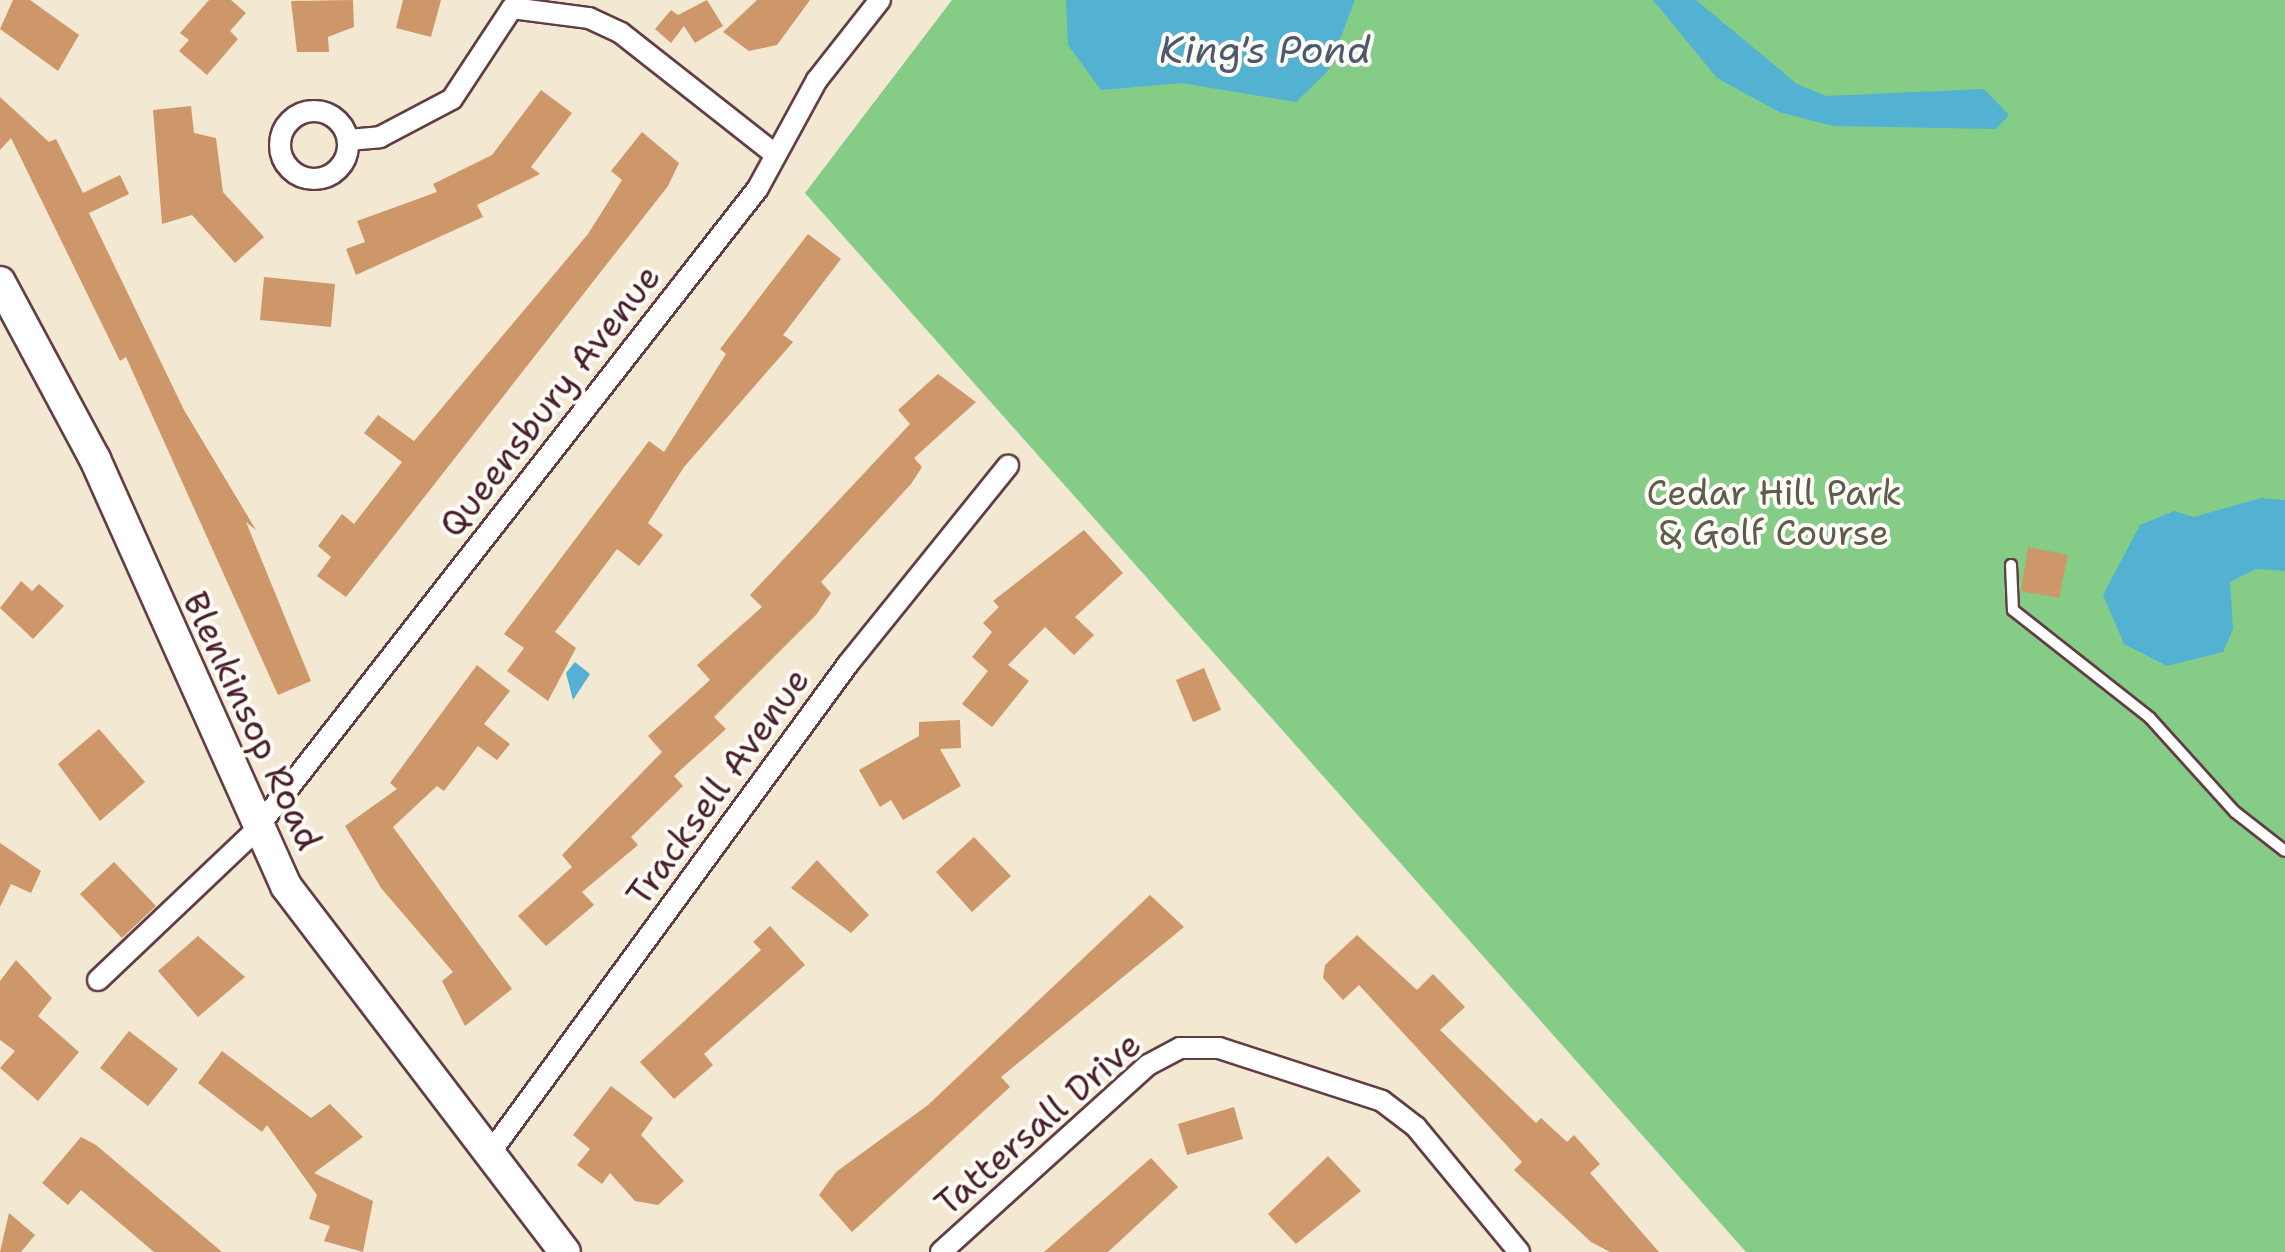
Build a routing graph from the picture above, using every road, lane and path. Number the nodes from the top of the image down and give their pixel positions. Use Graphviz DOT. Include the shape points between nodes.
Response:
graph roads {
  1 [pos="880,0"];
  2 [pos="513,4"];
  3 [pos="348,140"];
  4 [pos="775,154"];
  5 [pos="0,282"];
  6 [pos="1008,466"];
  7 [pos="2011,565"];
  8 [pos="255,831"];
  9 [pos="2285,851"];
  10 [pos="98,980"];
  11 [pos="490,1154"];
  12 [pos="565,1252"];
  13 [pos="941,1252"];
  14 [pos="1518,1252"];
  1 -- 4 [label="street, Queensbury Avenue"];
  2 -- 3 [label="street" via="452,98 380,137"];
  2 -- 4 [label="street" via="589,18 621,33"];
  4 -- 8 [label="street, Queensbury Avenue" via="758,188"];
  5 -- 8 [label="street, Blenkinsop Road" via="95,460"];
  6 -- 11 [label="street, Tracksell Avenue" via="848,664"];
  7 -- 9 [label="lane" via="2013,610 2150,718 2235,812"];
  8 -- 10 [label="street, Queensbury Avenue"];
  8 -- 11 [label="street, Blenkinsop Road" via="286,886"];
  11 -- 12 [label="street, Blenkinsop Road"];
  13 -- 14 [label="street, Tattersall Drive" via="1148,1065 1180,1048 1266,1058 1382,1101 1416,1127"];
}
